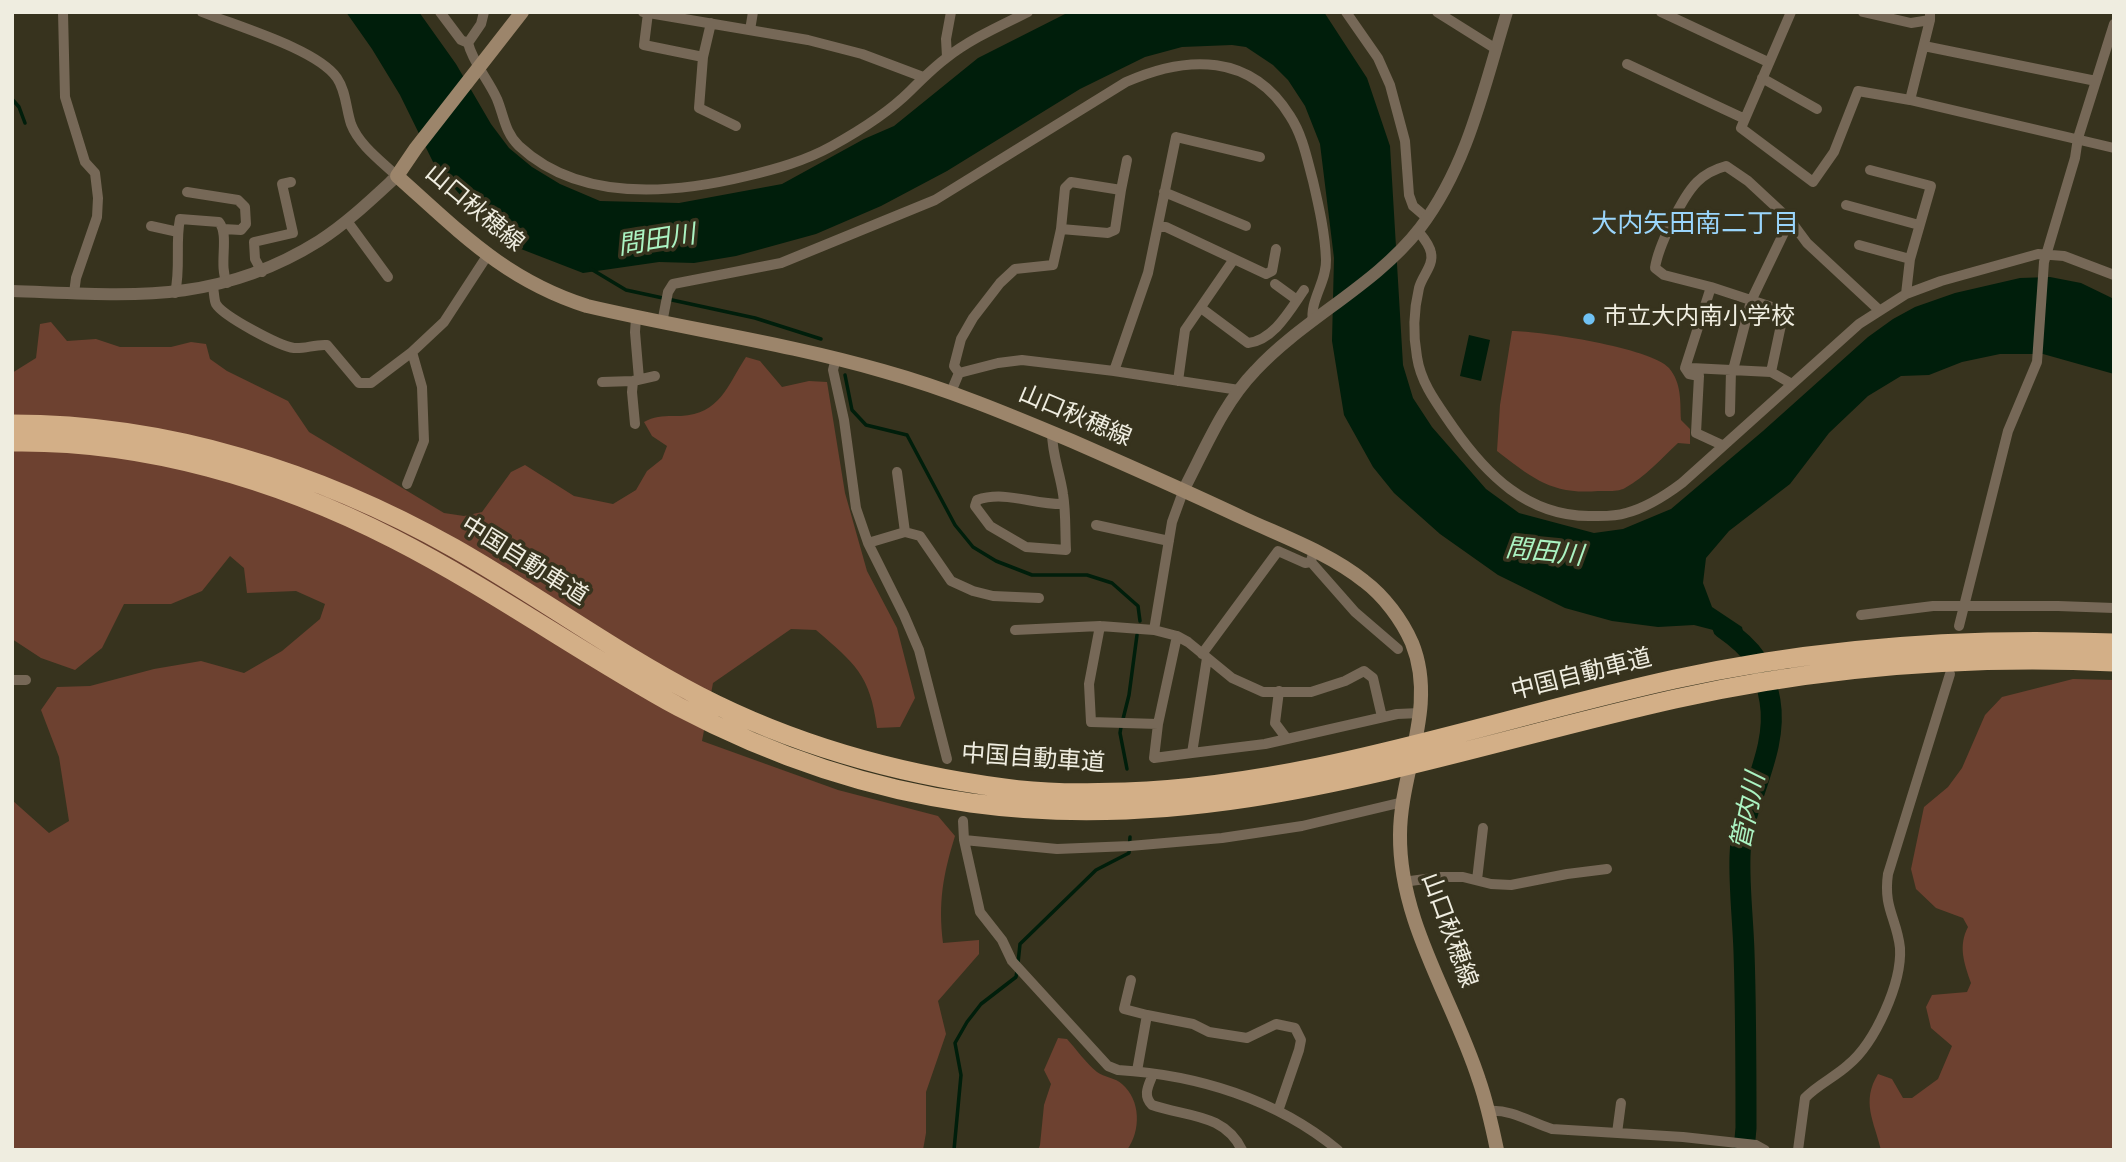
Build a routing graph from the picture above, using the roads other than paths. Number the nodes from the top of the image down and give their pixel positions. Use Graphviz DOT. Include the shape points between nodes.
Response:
graph roads {
  1 [pos="63,12"];
  2 [pos="202,12"];
  3 [pos="439,12"];
  4 [pos="484,12"];
  5 [pos="522,12"];
  6 [pos="753,12"];
  7 [pos="951,12"];
  8 [pos="1028,12"];
  9 [pos="1346,12"];
  10 [pos="1437,12"];
  11 [pos="1507,12"];
  12 [pos="1661,12"];
  13 [pos="1791,12"];
  14 [pos="1863,12"];
  15 [pos="646,13"];
  16 [pos="1930,16"];
  17 [pos="710,23"];
  18 [pos="2114,24"];
  19 [pos="750,30"];
  20 [pos="468,43"];
  21 [pos="1924,46"];
  22 [pos="1496,49"];
  23 [pos="703,57"];
  24 [pos="947,57"];
  25 [pos="1768,62"];
  26 [pos="1627,64"];
  27 [pos="477,71"];
  28 [pos="923,77"];
  29 [pos="1762,78"];
  30 [pos="2096,81"];
  31 [pos="1910,100"];
  32 [pos="1817,108"];
  33 [pos="1745,119"];
  34 [pos="736,125"];
  35 [pos="2078,138"];
  36 [pos="2114,148"];
  37 [pos="1260,157"];
  38 [pos="1127,160"];
  39 [pos="1870,170"];
  40 [pos="397,176"];
  41 [pos="282,184"];
  42 [pos="1121,190"];
  43 [pos="187,192"];
  44 [pos="1164,192"];
  45 [pos="1846,205"];
  46 [pos="1427,218"];
  47 [pos="1790,220"];
  48 [pos="347,221"];
  49 [pos="1919,225"];
  50 [pos="151,226"];
  51 [pos="1246,226"];
  52 [pos="1158,227"];
  53 [pos="223,229"];
  54 [pos="1061,229"];
  55 [pos="178,232"];
  56 [pos="1415,234"];
  57 [pos="1859,245"];
  58 [pos="1276,249"];
  59 [pos="488,256"];
  60 [pos="2045,258"];
  61 [pos="1234,259"];
  62 [pos="1910,260"];
  63 [pos="262,272"];
  64 [pos="2114,275"];
  65 [pos="388,277"];
  66 [pos="227,283"];
  67 [pos="1275,284"];
  68 [pos="213,287"];
  69 [pos="1711,287"];
  70 [pos="1304,290"];
  71 [pos="12,291"];
  72 [pos="74,293"];
  73 [pos="175,293"];
  74 [pos="1906,294"];
  75 [pos="1297,300"];
  76 [pos="1751,301"];
  77 [pos="1201,309"];
  78 [pos="1879,310"];
  79 [pos="1318,317"];
  80 [pos="636,318"];
  81 [pos="662,323"];
  82 [pos="412,352"];
  83 [pos="836,358"];
  84 [pos="1691,368"];
  85 [pos="1732,370"];
  86 [pos="1114,371"];
  87 [pos="1771,372"];
  88 [pos="958,373"];
  89 [pos="655,376"];
  90 [pos="636,380"];
  91 [pos="1178,381"];
  92 [pos="601,382"];
  93 [pos="1792,384"];
  94 [pos="1239,390"];
  95 [pos="951,392"];
  96 [pos="1730,412"];
  97 [pos="12,424"];
  98 [pos="635,424"];
  99 [pos="1052,433"];
  100 [pos="12,442"];
  101 [pos="1722,445"];
  102 [pos="897,472"];
  103 [pos="407,484"];
  104 [pos="1184,489"];
  105 [pos="1064,504"];
  106 [pos="1096,525"];
  107 [pos="905,532"];
  108 [pos="1169,541"];
  109 [pos="868,543"];
  110 [pos="1312,556"];
  111 [pos="1038,598"];
  112 [pos="1963,606"];
  113 [pos="2114,608"];
  114 [pos="1861,615"];
  115 [pos="1100,626"];
  116 [pos="1959,626"];
  117 [pos="1015,630"];
  118 [pos="1154,630"];
  119 [pos="1177,636"];
  120 [pos="2114,643"];
  121 [pos="1398,649"];
  122 [pos="1205,656"];
  123 [pos="2114,662"];
  124 [pos="1951,674"];
  125 [pos="12,680"];
  126 [pos="26,680"];
  127 [pos="1279,691"];
  128 [pos="1420,713"];
  129 [pos="1382,717"];
  130 [pos="1158,724"];
  131 [pos="1287,738"];
  132 [pos="1192,753"];
  133 [pos="947,759"];
  134 [pos="1403,802"];
  135 [pos="963,821"];
  136 [pos="1483,828"];
  137 [pos="964,840"];
  138 [pos="1607,869"];
  139 [pos="1477,880"];
  140 [pos="1403,882"];
  141 [pos="1131,980"];
  142 [pos="1147,1015"];
  143 [pos="1137,1071"];
  144 [pos="1153,1074"];
  145 [pos="1621,1103"];
  146 [pos="1278,1111"];
  147 [pos="1488,1111"];
  148 [pos="1618,1133"];
  149 [pos="1324,1145"];
  150 [pos="1761,1148"];
  151 [pos="1242,1150"];
  152 [pos="1338,1150"];
  153 [pos="1497,1150"];
  154 [pos="1798,1150"];
  1 -- 72 [label="street" via="65,97 85,162 94,173 98,198 97,217"];
  2 -- 40 [label="street" via="288,46 327,67 338,79 361,141"];
  3 -- 20 [label="street"];
  4 -- 20 [label="street"];
  5 -- 27 [label="main road, 山口秋穂線"];
  6 -- 19 [label="street"];
  7 -- 24 [label="street"];
  8 -- 24 [label="street"];
  9 -- 46 [label="street" via="1378,58 1390,85 1405,141 1409,195 1413,206"];
  10 -- 22 [label="street"];
  11 -- 22 [label="street"];
  12 -- 25 [label="street" via="1671,23"];
  13 -- 25 [label="street"];
  14 -- 16 [label="street" via="1912,23"];
  15 -- 17 [label="street"];
  15 -- 23 [label="street" via="644,45"];
  16 -- 21 [label="street"];
  17 -- 19 [label="street"];
  17 -- 23 [label="street"];
  18 -- 30 [label="street"];
  19 -- 28 [label="street" via="862,54"];
  20 -- 27 [label="street"];
  21 -- 30 [label="street"];
  21 -- 31 [label="street"];
  22 -- 46 [label="street" via="1459,163"];
  23 -- 34 [label="street" via="699,108"];
  24 -- 28 [label="street"];
  25 -- 29 [label="street"];
  26 -- 33 [label="street"];
  27 -- 28 [label="street" via="497,100 506,129 517,145 551,168 630,190 712,183 799,162 855,132"];
  27 -- 40 [label="main road, 山口秋穂線"];
  29 -- 32 [label="street"];
  29 -- 33 [label="street"];
  30 -- 35 [label="street"];
  31 -- 33 [label="street" via="1858,91 1835,152 1813,182 1741,128"];
  31 -- 35 [label="street"];
  35 -- 36 [label="street"];
  35 -- 60 [label="street"];
  37 -- 44 [label="street" via="1176,137"];
  38 -- 42 [label="street"];
  39 -- 49 [label="street" via="1931,187"];
  40 -- 48 [label="street"];
  40 -- 59 [label="main road, 山口秋穂線"];
  41 -- 63 [label="street" via="293,233 254,242"];
  42 -- 54 [label="street" via="1115,230"];
  42 -- 54 [label="street" via="1070,183 1065,188"];
  43 -- 53 [label="street" via="238,200 245,207 246,224 241,230"];
  44 -- 51 [label="street"];
  44 -- 52 [label="street"];
  45 -- 49 [label="street"];
  46 -- 56 [label="street"];
  47 -- 69 [label="street" via="1726,166 1695,183 1661,242 1655,268 1664,275"];
  47 -- 76 [label="street"];
  47 -- 78 [label="street" via="1807,243"];
  48 -- 63 [label="street"];
  48 -- 65 [label="street"];
  49 -- 62 [label="street"];
  50 -- 55 [label="street"];
  52 -- 61 [label="street"];
  52 -- 86 [label="street" via="1148,273"];
  53 -- 55 [label="street" via="214,220 180,219"];
  53 -- 66 [label="street" via="222,269"];
  54 -- 88 [label="street" via="1053,265 1015,269 973,318 961,339 954,366"];
  55 -- 73 [label="street"];
  56 -- 79 [label="street" via="1376,272"];
  56 -- 101 [label="street" via="1432,252 1415,309 1421,373 1431,396 1468,449 1510,491 1560,513 1626,513 1667,494"];
  57 -- 62 [label="street"];
  58 -- 61 [label="street" via="1272,271 1266,274"];
  59 -- 80 [label="main road, 山口秋穂線" via="561,298"];
  59 -- 82 [label="street" via="444,322"];
  60 -- 64 [label="street" via="2064,256"];
  60 -- 74 [label="street" via="2038,254"];
  60 -- 112 [label="street" via="2036,362 2008,431"];
  61 -- 77 [label="street"];
  62 -- 74 [label="street"];
  63 -- 66 [label="street"];
  66 -- 68 [label="street"];
  67 -- 75 [label="street"];
  68 -- 73 [label="street"];
  68 -- 82 [label="street" via="216,304 233,318 280,345 327,345 359,383 371,383"];
  69 -- 76 [label="street"];
  69 -- 101 [label="street" via="1685,368 1699,376 1696,432"];
  70 -- 75 [label="street"];
  71 -- 72 [label="street"];
  72 -- 73 [label="street"];
  74 -- 78 [label="street"];
  75 -- 77 [label="street" via="1259,342 1248,343"];
  76 -- 85 [label="street"];
  76 -- 87 [label="street" via="1784,311"];
  77 -- 91 [label="street" via="1185,330"];
  78 -- 93 [label="street"];
  79 -- 81 [label="street" via="1311,313 1326,263 1320,210 1290,115 1265,86 1245,73 1191,63 1152,70 1126,82 934,200 781,263 673,284"];
  79 -- 94 [label="street" via="1255,370"];
  80 -- 81 [label="main road, 山口秋穂線"];
  80 -- 90 [label="street"];
  81 -- 83 [label="main road, 山口秋穂線"];
  82 -- 103 [label="street" via="422,387 424,440"];
  83 -- 95 [label="main road, 山口秋穂線"];
  83 -- 109 [label="street" via="833,370 856,508"];
  84 -- 85 [label="street"];
  85 -- 87 [label="street"];
  85 -- 96 [label="street"];
  86 -- 88 [label="street" via="1022,360"];
  86 -- 91 [label="street"];
  87 -- 93 [label="street"];
  88 -- 95 [label="street"];
  89 -- 90 [label="street"];
  90 -- 92 [label="street"];
  90 -- 98 [label="street" via="632,392"];
  91 -- 94 [label="street"];
  93 -- 101 [label="street"];
  94 -- 104 [label="street"];
  95 -- 99 [label="main road, 山口秋穂線"];
  97 -- 120 [label="highway, 中国自動車道" via="97,428 165,439 300,476 459,550 635,662 703,698 812,744 866,761 1009,789 1065,793 1161,790 1291,773 1674,680 1790,657 1964,641"];
  99 -- 104 [label="main road, 山口秋穂線"];
  99 -- 105 [label="street"];
  100 -- 123 [label="highway, 中国自動車道" via="163,457 290,494 396,540 659,695 753,742 863,781 1007,807 1067,812 1161,809 1279,794 1677,699 1792,678 1907,664"];
  102 -- 107 [label="street"];
  104 -- 108 [label="street"];
  104 -- 110 [label="main road, 山口秋穂線"];
  105 -- 105 [label="street" via="1066,550 1026,547 990,526 975,506 977,500 991,495"];
  106 -- 108 [label="street"];
  107 -- 109 [label="street"];
  107 -- 111 [label="street" via="920,536 951,581 973,592"];
  108 -- 118 [label="street"];
  109 -- 133 [label="street" via="919,650"];
  110 -- 121 [label="street" via="1355,612"];
  110 -- 122 [label="street" via="1305,563 1278,551"];
  110 -- 128 [label="main road, 山口秋穂線" via="1364,580 1400,620 1420,669"];
  112 -- 113 [label="street"];
  112 -- 114 [label="street"];
  112 -- 116 [label="street"];
  115 -- 117 [label="street"];
  115 -- 118 [label="street"];
  115 -- 130 [label="street" via="1089,684 1091,722"];
  118 -- 119 [label="street"];
  119 -- 122 [label="street"];
  119 -- 130 [label="street"];
  122 -- 127 [label="street" via="1232,678 1263,692"];
  122 -- 132 [label="street"];
  124 -- 154 [label="street" via="1888,874 1887,904 1900,945 1896,979 1861,1052 1805,1098"];
  125 -- 126 [label="street"];
  127 -- 129 [label="street" via="1311,692 1364,671 1373,678"];
  127 -- 131 [label="street" via="1275,723"];
  128 -- 129 [label="street"];
  128 -- 134 [label="main road, 山口秋穂線"];
  129 -- 131 [label="street"];
  130 -- 132 [label="street" via="1154,758"];
  131 -- 132 [label="street"];
  134 -- 137 [label="street" via="1302,826 1130,846 1057,849"];
  134 -- 140 [label="main road, 山口秋穂線"];
  135 -- 137 [label="street"];
  136 -- 139 [label="street"];
  137 -- 143 [label="street" via="980,912 1012,961 1108,1066"];
  138 -- 139 [label="street" via="1511,886"];
  139 -- 140 [label="street" via="1440,877"];
  140 -- 147 [label="main road, 山口秋穂線"];
  141 -- 142 [label="street" via="1124,1009"];
  142 -- 143 [label="street"];
  142 -- 146 [label="street" via="1247,1038 1276,1024 1295,1028 1301,1040 1299,1050"];
  143 -- 144 [label="street"];
  144 -- 146 [label="street" via="1234,1092"];
  144 -- 151 [label="street" via="1146,1092 1152,1105 1218,1123 1232,1132"];
  145 -- 148 [label="street"];
  146 -- 149 [label="street"];
  147 -- 148 [label="street" via="1513,1112 1552,1129"];
  147 -- 153 [label="main road, 山口秋穂線"];
  148 -- 150 [label="street"];
  149 -- 152 [label="street"];
}
